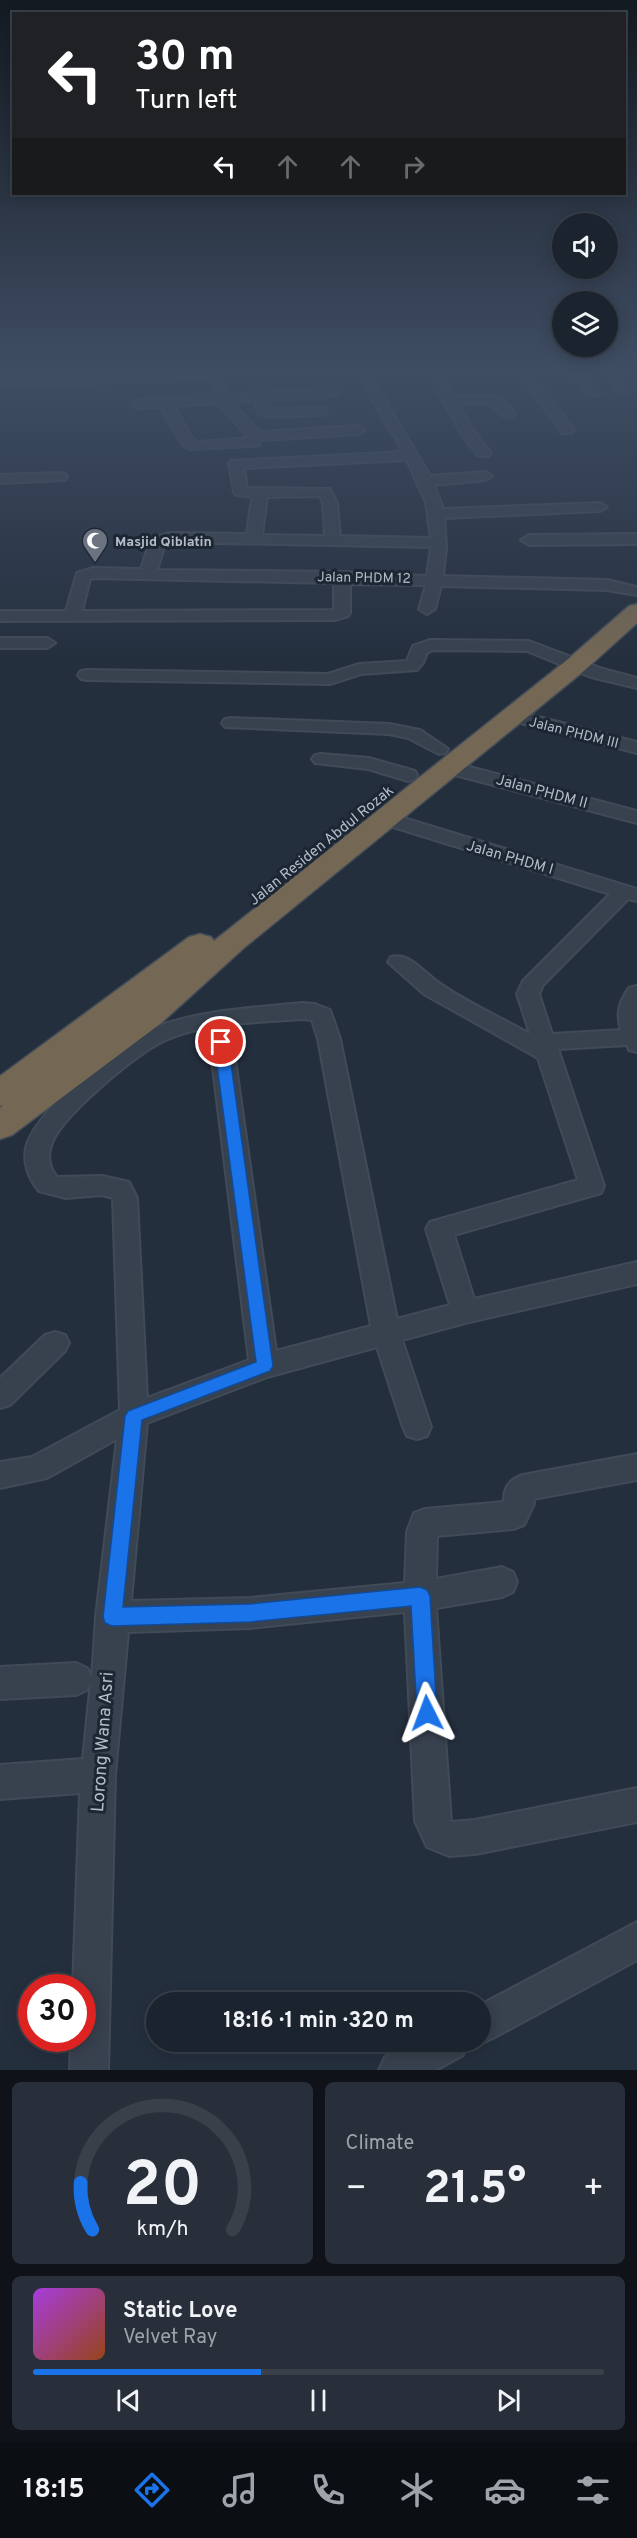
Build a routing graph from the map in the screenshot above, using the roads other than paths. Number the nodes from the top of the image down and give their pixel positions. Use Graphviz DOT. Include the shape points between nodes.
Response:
graph roads {
  1 [pos="237,470"];
  2 [pos="419,470"];
  3 [pos="485,476"];
  4 [pos="60,477"];
  5 [pos="0,479"];
  6 [pos="425,481"];
  7 [pos="260,493"];
  8 [pos="600,507"];
  9 [pos="436,514"];
  10 [pos="254,538"];
  11 [pos="637,539"];
  12 [pos="529,540"];
  13 [pos="333,541"];
  14 [pos="437,543"];
  15 [pos="148,573"];
  16 [pos="342,577"];
  17 [pos="435,579"];
  18 [pos="634,608"];
  19 [pos="427,609"];
  20 [pos="73,614"];
  21 [pos="0,616"];
  22 [pos="0,643"];
  23 [pos="47,643"];
  24 [pos="566,660"];
  25 [pos="87,675"];
  26 [pos="637,683"];
  27 [pos="511,715"];
  28 [pos="231,723"];
  29 [pos="637,748"];
  30 [pos="443,758"];
  31 [pos="321,759"];
  32 [pos="408,775"];
  33 [pos="637,817"];
  34 [pos="384,818"];
  35 [pos="631,893"];
  36 [pos="399,962"];
  37 [pos="637,993"];
  38 [pos="218,1019"];
  39 [pos="138,1034"];
  40 [pos="636,1040"];
  41 [pos="548,1048"];
  42 [pos="0,1094"];
  43 [pos="0,1125"];
  44 [pos="637,1273"];
  45 [pos="465,1312"];
  46 [pos="386,1333"];
  47 [pos="55,1343"];
  48 [pos="264,1366"];
  49 [pos="0,1396"];
  50 [pos="134,1416"];
  51 [pos="417,1427"];
  52 [pos="637,1467"];
  53 [pos="0,1475"];
  54 [pos="502,1582"];
  55 [pos="420,1596"];
  56 [pos="112,1617"];
  57 [pos="76,1679"];
  58 [pos="0,1683"];
  59 [pos="98,1775"];
  60 [pos="0,1782"];
  61 [pos="637,1805"];
  62 [pos="637,1940"];
  63 [pos="491,2019"];
  64 [pos="431,2052"];
  65 [pos="88,2070"];
  66 [pos="398,2070"];
  1 -- 7 [label="street" via="241,491"];
  2 -- 6 [label="street"];
  3 -- 6 [label="street"];
  4 -- 5 [label="street"];
  6 -- 9 [label="street"];
  7 -- 10 [label="street"];
  7 -- 13 [label="street" via="326,492"];
  8 -- 9 [label="street"];
  9 -- 14 [label="street"];
  10 -- 13 [label="street"];
  10 -- 15 [label="street" via="166,538 158,541"];
  11 -- 12 [label="street"];
  13 -- 14 [label="street"];
  14 -- 17 [label="street"];
  15 -- 16 [label="street, Jalan PHDM 12"];
  15 -- 20 [label="street, Jalan PHDM 12" via="83,576"];
  16 -- 17 [label="street, Jalan PHDM 12"];
  16 -- 20 [label="street" via="342,613 335,615"];
  17 -- 18 [label="street, Jalan PHDM 12" via="608,585"];
  17 -- 19 [label="street"];
  18 -- 24 [label="highway, Jalan Residen Abdul Rozak"];
  20 -- 21 [label="street"];
  22 -- 23 [label="street"];
  24 -- 25 [label="street" via="523,645 430,645 419,650 411,666 353,670 330,679"];
  24 -- 26 [label="street"];
  24 -- 27 [label="highway, Jalan Residen Abdul Rozak"];
  24 -- 30 [label="highway, Jalan Residen Abdul Rozak"];
  27 -- 29 [label="street, Jalan PHDM III"];
  27 -- 30 [label="highway, Jalan Residen Abdul Rozak"];
  28 -- 30 [label="street, Jalan PHDM II" via="389,729 414,734"];
  30 -- 32 [label="highway, Jalan Residen Abdul Rozak"];
  30 -- 33 [label="street, Jalan PHDM II"];
  30 -- 34 [label="highway, Jalan Residen Abdul Rozak"];
  31 -- 32 [label="street" via="369,764"];
  32 -- 42 [label="highway, Jalan Residen Abdul Rozak" via="220,929"];
  34 -- 35 [label="street, Jalan PHDM I"];
  34 -- 39 [label="highway, Jalan Residen Abdul Rozak" via="234,940"];
  35 -- 41 [label="street" via="530,988 529,999"];
  36 -- 41 [label="street" via="432,989"];
  37 -- 40 [label="street" via="628,1014"];
  38 -- 39 [label="street"];
  38 -- 46 [label="street" via="302,1011 323,1017"];
  38 -- 48 [label="street"];
  39 -- 43 [label="highway, Jalan Residen Abdul Rozak"];
  39 -- 50 [label="street, Lorong Wana Asri" via="122,1057 52,1123 40,1141 38,1154 38,1168 48,1184 65,1190 110,1185 120,1189 125,1198"];
  40 -- 41 [label="street"];
  41 -- 45 [label="street" via="592,1186 439,1229"];
  44 -- 45 [label="street"];
  45 -- 46 [label="street"];
  46 -- 48 [label="street"];
  46 -- 51 [label="street"];
  47 -- 49 [label="street"];
  48 -- 50 [label="street"];
  50 -- 53 [label="street" via="43,1466"];
  50 -- 56 [label="street, Lorong Wana Asri"];
  52 -- 55 [label="street" via="523,1488 513,1515 425,1523"];
  54 -- 55 [label="street"];
  55 -- 56 [label="street" via="250,1613"];
  55 -- 61 [label="street" via="432,1821 439,1835 449,1839 475,1837"];
  56 -- 59 [label="street, Lorong Wana Asri"];
  57 -- 58 [label="street"];
  59 -- 60 [label="street"];
  59 -- 65 [label="street, Lorong Wana Asri"];
  62 -- 63 [label="street"];
  64 -- 66 [label="street"];
}
